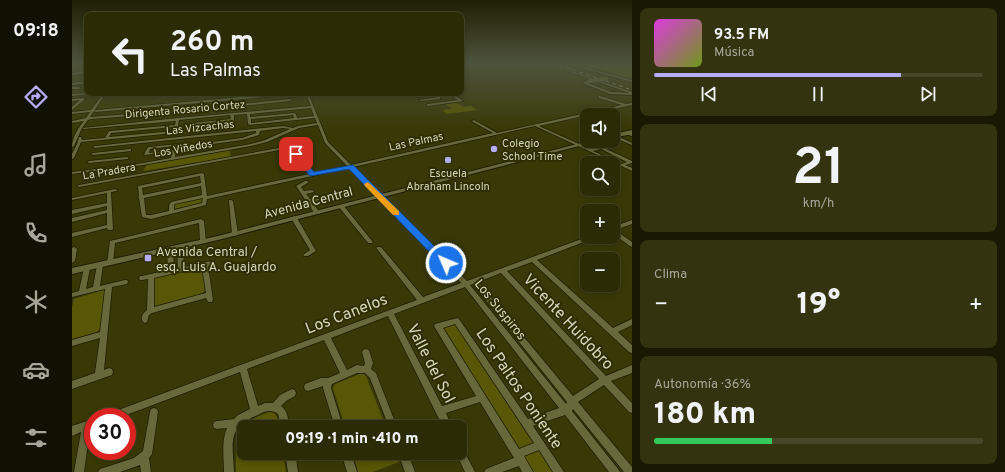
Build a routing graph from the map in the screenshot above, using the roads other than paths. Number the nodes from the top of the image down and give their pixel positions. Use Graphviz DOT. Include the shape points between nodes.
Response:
graph roads {
  1 [pos="589,85"];
  2 [pos="609,85"];
  3 [pos="72,88"];
  4 [pos="79,88"];
  5 [pos="84,93"];
  6 [pos="632,93"];
  7 [pos="72,95"];
  8 [pos="103,96"];
  9 [pos="268,96"];
  10 [pos="308,96"];
  11 [pos="436,96"];
  12 [pos="454,96"];
  13 [pos="289,97"];
  14 [pos="600,97"];
  15 [pos="439,98"];
  16 [pos="72,100"];
  17 [pos="421,100"];
  18 [pos="213,101"];
  19 [pos="272,103"];
  20 [pos="445,103"];
  21 [pos="181,104"];
  22 [pos="632,104"];
  23 [pos="428,105"];
  24 [pos="625,105"];
  25 [pos="312,106"];
  26 [pos="72,110"];
  27 [pos="211,110"];
  28 [pos="94,111"];
  29 [pos="179,112"];
  30 [pos="72,113"];
  31 [pos="146,113"];
  32 [pos="248,113"];
  33 [pos="232,114"];
  34 [pos="129,115"];
  35 [pos="316,117"];
  36 [pos="89,118"];
  37 [pos="144,118"];
  38 [pos="249,118"];
  39 [pos="178,119"];
  40 [pos="296,119"];
  41 [pos="126,120"];
  42 [pos="232,120"];
  43 [pos="72,121"];
  44 [pos="474,121"];
  45 [pos="318,125"];
  46 [pos="535,125"];
  47 [pos="176,126"];
  48 [pos="84,128"];
  49 [pos="294,129"];
  50 [pos="258,130"];
  51 [pos="630,133"];
  52 [pos="497,134"];
  53 [pos="620,135"];
  54 [pos="106,138"];
  55 [pos="620,139"];
  56 [pos="80,141"];
  57 [pos="133,143"];
  58 [pos="632,144"];
  59 [pos="198,145"];
  60 [pos="579,145"];
  61 [pos="72,146"];
  62 [pos="95,146"];
  63 [pos="284,148"];
  64 [pos="232,149"];
  65 [pos="130,150"];
  66 [pos="590,150"];
  67 [pos="174,151"];
  68 [pos="94,154"];
  69 [pos="296,154"];
  70 [pos="614,154"];
  71 [pos="602,156"];
  72 [pos="607,156"];
  73 [pos="234,157"];
  74 [pos="72,158"];
  75 [pos="127,158"];
  76 [pos="173,159"];
  77 [pos="89,162"];
  78 [pos="143,164"];
  79 [pos="621,165"];
  80 [pos="350,166"];
  81 [pos="123,167"];
  82 [pos="632,170"];
  83 [pos="72,173"];
  84 [pos="141,174"];
  85 [pos="312,175"];
  86 [pos="307,182"];
  87 [pos="204,184"];
  88 [pos="79,186"];
  89 [pos="115,190"];
  90 [pos="109,191"];
  91 [pos="312,191"];
  92 [pos="303,193"];
  93 [pos="380,196"];
  94 [pos="140,197"];
  95 [pos="205,197"];
  96 [pos="72,199"];
  97 [pos="319,199"];
  98 [pos="231,201"];
  99 [pos="309,202"];
  100 [pos="110,204"];
  101 [pos="341,206"];
  102 [pos="72,212"];
  103 [pos="110,212"];
  104 [pos="172,212"];
  105 [pos="317,213"];
  106 [pos="294,218"];
  107 [pos="72,220"];
  108 [pos="632,222"];
  109 [pos="620,227"];
  110 [pos="235,234"];
  111 [pos="72,235"];
  112 [pos="620,236"];
  113 [pos="203,242"];
  114 [pos="370,242"];
  115 [pos="580,242"];
  116 [pos="632,245"];
  117 [pos="180,247"];
  118 [pos="379,248"];
  119 [pos="74,249"];
  120 [pos="170,250"];
  121 [pos="306,255"];
  122 [pos="534,259"];
  123 [pos="72,260"];
  124 [pos="110,263"];
  125 [pos="100,265"];
  126 [pos="87,268"];
  127 [pos="181,270"];
  128 [pos="502,270"];
  129 [pos="72,271"];
  130 [pos="171,272"];
  131 [pos="151,276"];
  132 [pos="142,278"];
  133 [pos="125,282"];
  134 [pos="470,283"];
  135 [pos="108,286"];
  136 [pos="96,289"];
  137 [pos="82,292"];
  138 [pos="72,295"];
  139 [pos="422,301"];
  140 [pos="150,310"];
  141 [pos="390,312"];
  142 [pos="145,320"];
  143 [pos="632,322"];
  144 [pos="612,332"];
  145 [pos="102,334"];
  146 [pos="326,336"];
  147 [pos="72,343"];
  148 [pos="632,350"];
  149 [pos="366,352"];
  150 [pos="243,368"];
  151 [pos="632,369"];
  152 [pos="367,370"];
  153 [pos="108,372"];
  154 [pos="345,374"];
  155 [pos="99,376"];
  156 [pos="605,380"];
  157 [pos="328,382"];
  158 [pos="72,385"];
  159 [pos="308,387"];
  160 [pos="292,393"];
  161 [pos="482,398"];
  162 [pos="573,401"];
  163 [pos="275,407"];
  164 [pos="134,408"];
  165 [pos="632,409"];
  166 [pos="566,410"];
  167 [pos="255,411"];
  168 [pos="440,411"];
  169 [pos="154,412"];
  170 [pos="284,420"];
  171 [pos="337,420"];
  172 [pos="390,420"];
  173 [pos="444,420"];
  174 [pos="234,422"];
  175 [pos="527,424"];
  176 [pos="217,425"];
  177 [pos="84,427"];
  178 [pos="72,431"];
  179 [pos="540,445"];
  180 [pos="84,448"];
  181 [pos="144,457"];
  182 [pos="519,457"];
  183 [pos="291,460"];
  184 [pos="348,460"];
  185 [pos="406,460"];
  186 [pos="464,460"];
  187 [pos="79,472"];
  188 [pos="103,472"];
  189 [pos="146,472"];
  190 [pos="229,472"];
  191 [pos="293,472"];
  192 [pos="352,472"];
  193 [pos="410,472"];
  194 [pos="470,472"];
  195 [pos="489,472"];
  196 [pos="528,472"];
  197 [pos="558,472"];
  198 [pos="615,472"];
  199 [pos="630,472"];
  1 -- 6 [label="street, bridge" via="608,93"];
  2 -- 6 [label="street"];
  3 -- 4 [label="street"];
  5 -- 7 [label="street"];
  8 -- 28 [label="street"];
  9 -- 13 [label="street"];
  9 -- 18 [label="street"];
  9 -- 19 [label="street"];
  10 -- 25 [label="street, Los Suspiros"];
  11 -- 15 [label="street"];
  12 -- 20 [label="street" via="461,101"];
  13 -- 19 [label="street"];
  14 -- 24 [label="street"];
  15 -- 17 [label="street"];
  15 -- 20 [label="street"];
  16 -- 26 [label="street" via="83,99"];
  18 -- 21 [label="street"];
  18 -- 27 [label="street" via="209,104"];
  19 -- 27 [label="street"];
  20 -- 23 [label="street"];
  21 -- 28 [label="street"];
  21 -- 29 [label="street" via="183,107"];
  22 -- 24 [label="street, Las Palmas"];
  24 -- 46 [label="street, Las Palmas"];
  25 -- 32 [label="street, Dirigenta Rosario Cortez"];
  25 -- 35 [label="street, Los Suspiros"];
  27 -- 29 [label="street"];
  28 -- 30 [label="street"];
  28 -- 36 [label="street"];
  29 -- 31 [label="street"];
  31 -- 34 [label="street"];
  31 -- 37 [label="street"];
  32 -- 33 [label="street, Dirigenta Rosario Cortez"];
  32 -- 38 [label="street"];
  33 -- 39 [label="street, Dirigenta Rosario Cortez"];
  33 -- 42 [label="street"];
  34 -- 36 [label="street"];
  34 -- 41 [label="street"];
  35 -- 40 [label="street"];
  35 -- 45 [label="street, Los Suspiros"];
  36 -- 43 [label="street"];
  36 -- 48 [label="street"];
  36 -- 61 [label="street"];
  38 -- 40 [label="street" via="294,114"];
  38 -- 40 [label="street" via="250,124"];
  39 -- 47 [label="street"];
  39 -- 48 [label="street, Dirigenta Rosario Cortez"];
  42 -- 42 [label="street" via="192,124 192,130 233,126"];
  44 -- 52 [label="street"];
  45 -- 49 [label="street, Los Viñedos"];
  45 -- 80 [label="street, Los Suspiros" via="326,142"];
  46 -- 52 [label="street, Las Palmas"];
  46 -- 60 [label="street"];
  47 -- 54 [label="street" via="110,132"];
  47 -- 54 [label="street" via="175,132"];
  48 -- 56 [label="street"];
  49 -- 50 [label="street, Las Vizcachas" via="286,127"];
  49 -- 64 [label="street, Los Viñedos" via="263,142"];
  50 -- 57 [label="street, Las Vizcachas"];
  50 -- 59 [label="street" via="258,134 242,139"];
  51 -- 53 [label="street"];
  52 -- 80 [label="street, Las Palmas"];
  54 -- 56 [label="street"];
  55 -- 58 [label="street"];
  56 -- 74 [label="street"];
  57 -- 62 [label="street, Las Vizcachas"];
  57 -- 65 [label="street"];
  60 -- 66 [label="street"];
  60 -- 93 [label="street, Avenida Central"];
  63 -- 73 [label="street, La Pradera"];
  64 -- 73 [label="street"];
  64 -- 76 [label="street, Los Viñedos"];
  65 -- 68 [label="street"];
  65 -- 75 [label="street"];
  66 -- 70 [label="street" via="600,148"];
  66 -- 71 [label="street"];
  67 -- 67 [label="street" via="176,145 149,148 146,154"];
  67 -- 76 [label="street"];
  69 -- 85 [label="street"];
  70 -- 72 [label="street"];
  70 -- 79 [label="street" via="631,162"];
  73 -- 84 [label="street, La Pradera"];
  75 -- 77 [label="street"];
  75 -- 81 [label="street"];
  76 -- 78 [label="street, Los Viñedos"];
  78 -- 81 [label="street, Los Viñedos"];
  78 -- 84 [label="street"];
  79 -- 82 [label="street"];
  80 -- 85 [label="street, Las Palmas"];
  80 -- 93 [label="street, Los Suspiros"];
  81 -- 83 [label="street, Los Viñedos"];
  84 -- 88 [label="street, La Pradera"];
  85 -- 95 [label="street, Las Palmas"];
  86 -- 92 [label="street" via="298,185"];
  87 -- 94 [label="street"];
  87 -- 94 [label="street" via="201,174 147,184 139,187"];
  87 -- 95 [label="street"];
  89 -- 90 [label="street"];
  90 -- 96 [label="street"];
  90 -- 100 [label="street"];
  91 -- 92 [label="street"];
  92 -- 99 [label="street"];
  93 -- 101 [label="street, Avenida Central"];
  93 -- 134 [label="street, Los Suspiros"];
  94 -- 104 [label="street" via="145,217"];
  95 -- 104 [label="street" via="202,205"];
  95 -- 104 [label="street, Las Palmas" via="173,203"];
  97 -- 99 [label="street"];
  98 -- 110 [label="street"];
  99 -- 105 [label="street"];
  100 -- 102 [label="street"];
  100 -- 103 [label="street"];
  101 -- 105 [label="street, Avenida Central"];
  101 -- 114 [label="street"];
  103 -- 107 [label="street"];
  103 -- 111 [label="street" via="110,228"];
  105 -- 106 [label="street, Avenida Central"];
  106 -- 110 [label="street, Avenida Central"];
  106 -- 121 [label="street" via="313,251"];
  108 -- 109 [label="street"];
  110 -- 113 [label="street, Avenida Central"];
  112 -- 116 [label="street"];
  113 -- 117 [label="street, Avenida Central"];
  113 -- 124 [label="street" via="200,220 112,242"];
  115 -- 122 [label="street, Los Canelos"];
  117 -- 120 [label="street, Avenida Central"];
  117 -- 127 [label="street"];
  118 -- 139 [label="street"];
  119 -- 123 [label="street"];
  120 -- 124 [label="street, Avenida Central"];
  120 -- 130 [label="street"];
  122 -- 128 [label="street, Los Canelos"];
  122 -- 144 [label="street"];
  124 -- 125 [label="street, Avenida Central"];
  125 -- 126 [label="street, Avenida Central"];
  125 -- 136 [label="street"];
  126 -- 129 [label="street, Avenida Central"];
  126 -- 137 [label="street"];
  127 -- 130 [label="street"];
  127 -- 140 [label="street" via="208,264 209,298"];
  128 -- 134 [label="street, Los Canelos"];
  128 -- 156 [label="street, Vicente Huidobro"];
  130 -- 131 [label="street"];
  131 -- 132 [label="street"];
  131 -- 140 [label="street"];
  133 -- 135 [label="street"];
  134 -- 139 [label="street, Los Canelos"];
  134 -- 162 [label="street, Los Suspiros"];
  134 -- 166 [label="street, Los Suspiros"];
  135 -- 136 [label="street"];
  135 -- 145 [label="street"];
  136 -- 137 [label="street"];
  137 -- 138 [label="street"];
  139 -- 141 [label="street, Los Canelos"];
  140 -- 142 [label="street"];
  141 -- 146 [label="street, Los Canelos"];
  141 -- 168 [label="street, Valle del Sol"];
  143 -- 144 [label="street"];
  144 -- 148 [label="street"];
  145 -- 147 [label="street"];
  145 -- 155 [label="street"];
  146 -- 150 [label="street, Los Canelos"];
  146 -- 154 [label="street"];
  149 -- 152 [label="street" via="370,362"];
  150 -- 164 [label="street, Los Canelos"];
  150 -- 167 [label="street"];
  151 -- 156 [label="street"];
  152 -- 154 [label="street" via="357,369"];
  152 -- 172 [label="street" via="372,375"];
  153 -- 155 [label="street"];
  154 -- 157 [label="street"];
  155 -- 158 [label="street"];
  156 -- 162 [label="street"];
  156 -- 165 [label="street, Vicente Huidobro"];
  157 -- 159 [label="street"];
  157 -- 171 [label="street" via="327,388"];
  160 -- 163 [label="street"];
  161 -- 168 [label="street"];
  161 -- 175 [label="street, Los Paltos Poniente" via="438,326 457,321"];
  161 -- 182 [label="street"];
  162 -- 166 [label="street"];
  162 -- 199 [label="street, Los Suspiros"];
  163 -- 167 [label="street"];
  163 -- 170 [label="street" via="282,412"];
  166 -- 175 [label="street"];
  166 -- 198 [label="street, Los Suspiros"];
  167 -- 174 [label="street"];
  168 -- 173 [label="street, Valle del Sol"];
  169 -- 181 [label="street" via="149,451"];
  174 -- 176 [label="street"];
  174 -- 190 [label="street" via="229,434"];
  175 -- 179 [label="street, Los Paltos Poniente"];
  177 -- 178 [label="street"];
  179 -- 182 [label="street"];
  179 -- 197 [label="street, Los Paltos Poniente"];
  180 -- 187 [label="street"];
  181 -- 188 [label="street" via="137,462"];
  181 -- 189 [label="street"];
  182 -- 195 [label="street"];
  182 -- 196 [label="street"];
  183 -- 191 [label="street"];
  184 -- 192 [label="street"];
  185 -- 193 [label="street"];
  186 -- 194 [label="street"];
}
